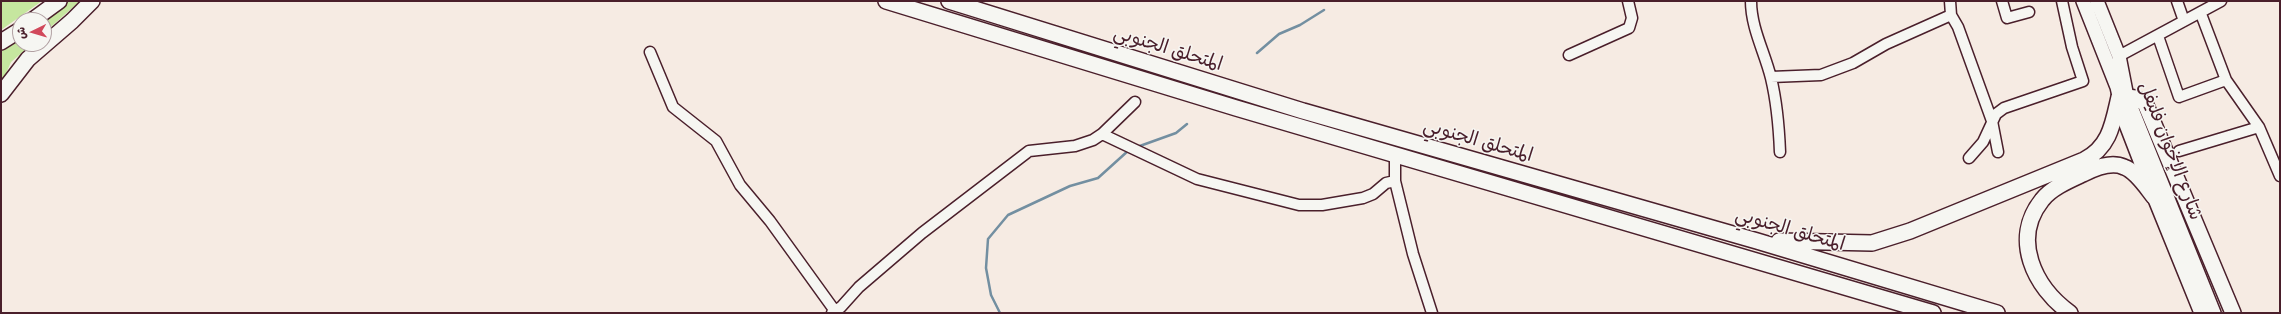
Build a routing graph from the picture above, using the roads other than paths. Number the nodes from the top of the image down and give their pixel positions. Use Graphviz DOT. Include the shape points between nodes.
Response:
graph roads {
  1 [pos="59,1"];
  2 [pos="92,1"];
  3 [pos="886,1"];
  4 [pos="949,1"];
  5 [pos="1628,1"];
  6 [pos="1751,1"];
  7 [pos="1950,1"];
  8 [pos="2002,1"];
  9 [pos="2062,1"];
  10 [pos="2083,1"];
  11 [pos="2097,1"];
  12 [pos="2177,1"];
  13 [pos="2221,1"];
  14 [pos="44,12"];
  15 [pos="2029,12"];
  16 [pos="2200,14"];
  17 [pos="1951,15"];
  18 [pos="2184,21"];
  19 [pos="12,35"];
  20 [pos="2158,36"];
  21 [pos="1,42"];
  22 [pos="650,52"];
  23 [pos="1570,55"];
  24 [pos="2119,56"];
  25 [pos="1771,77"];
  26 [pos="2226,80"];
  27 [pos="1,94"];
  28 [pos="2123,97"];
  29 [pos="1135,102"];
  30 [pos="1992,120"];
  31 [pos="2259,127"];
  32 [pos="1102,134"];
  33 [pos="2179,151"];
  34 [pos="1780,152"];
  35 [pos="1998,152"];
  36 [pos="1395,154"];
  37 [pos="1969,158"];
  38 [pos="2280,176"];
  39 [pos="1395,181"];
  40 [pos="2154,197"];
  41 [pos="1757,241"];
  42 [pos="838,311"];
  43 [pos="1432,313"];
  44 [pos="1933,313"];
  45 [pos="1997,313"];
  46 [pos="2070,313"];
  47 [pos="2201,313"];
  48 [pos="2214,313"];
  49 [pos="2233,313"];
  1 -- 14 [label="highway"];
  2 -- 27 [label="highway" via="82,13 28,59"];
  3 -- 36 [label="highway, المتحلق الجنوبي"];
  4 -- 41 [label="highway, المتحلق الجنوبي" via="1114,54 1368,130"];
  5 -- 23 [label="street" via="1632,18 1629,28"];
  6 -- 25 [label="street" via="1752,18"];
  7 -- 17 [label="street"];
  8 -- 15 [label="street" via="2008,18"];
  9 -- 30 [label="street" via="2072,47 2083,81 2004,108"];
  10 -- 28 [label="main road, شارع الإخوان فليفل"];
  11 -- 24 [label="main road, شارع الإخوان فليفل"];
  12 -- 18 [label="street"];
  13 -- 16 [label="street"];
  16 -- 18 [label="street"];
  16 -- 26 [label="street"];
  17 -- 25 [label="street" via="1886,44 1853,63 1821,75"];
  17 -- 30 [label="street" via="1958,27"];
  18 -- 20 [label="street"];
  19 -- 21 [label="highway"];
  20 -- 24 [label="street"];
  20 -- 26 [label="street" via="2179,97"];
  22 -- 42 [label="street" via="673,107 716,141 740,185"];
  24 -- 28 [label="main road, شارع الإخوان فليفل"];
  25 -- 34 [label="street" via="1778,110"];
  26 -- 31 [label="street"];
  28 -- 40 [label="main road, شارع الإخوان فليفل" via="2125,122"];
  28 -- 41 [label="highway" via="2112,130 2095,155 1910,232 1872,243"];
  28 -- 48 [label="main road, شارع الإخوان فليفل"];
  28 -- 49 [label="highway" via="2135,98 2145,103"];
  29 -- 32 [label="street"];
  30 -- 35 [label="street"];
  30 -- 37 [label="street" via="1983,142"];
  31 -- 33 [label="street"];
  31 -- 38 [label="street"];
  32 -- 39 [label="street" via="1197,179 1299,205 1322,205 1363,198 1373,194 1386,183"];
  32 -- 42 [label="street" via="1085,144 1028,151 922,233 859,287"];
  36 -- 39 [label="street"];
  36 -- 44 [label="highway, المتحلق الجنوبي"];
  39 -- 43 [label="street" via="1413,254"];
  40 -- 46 [label="highway" via="2128,168 2110,165 2082,174 2042,199 2030,220 2029,259 2046,292"];
  40 -- 47 [label="main road, شارع الإخوان فليفل"];
  41 -- 45 [label="highway, المتحلق الجنوبي"];
}
